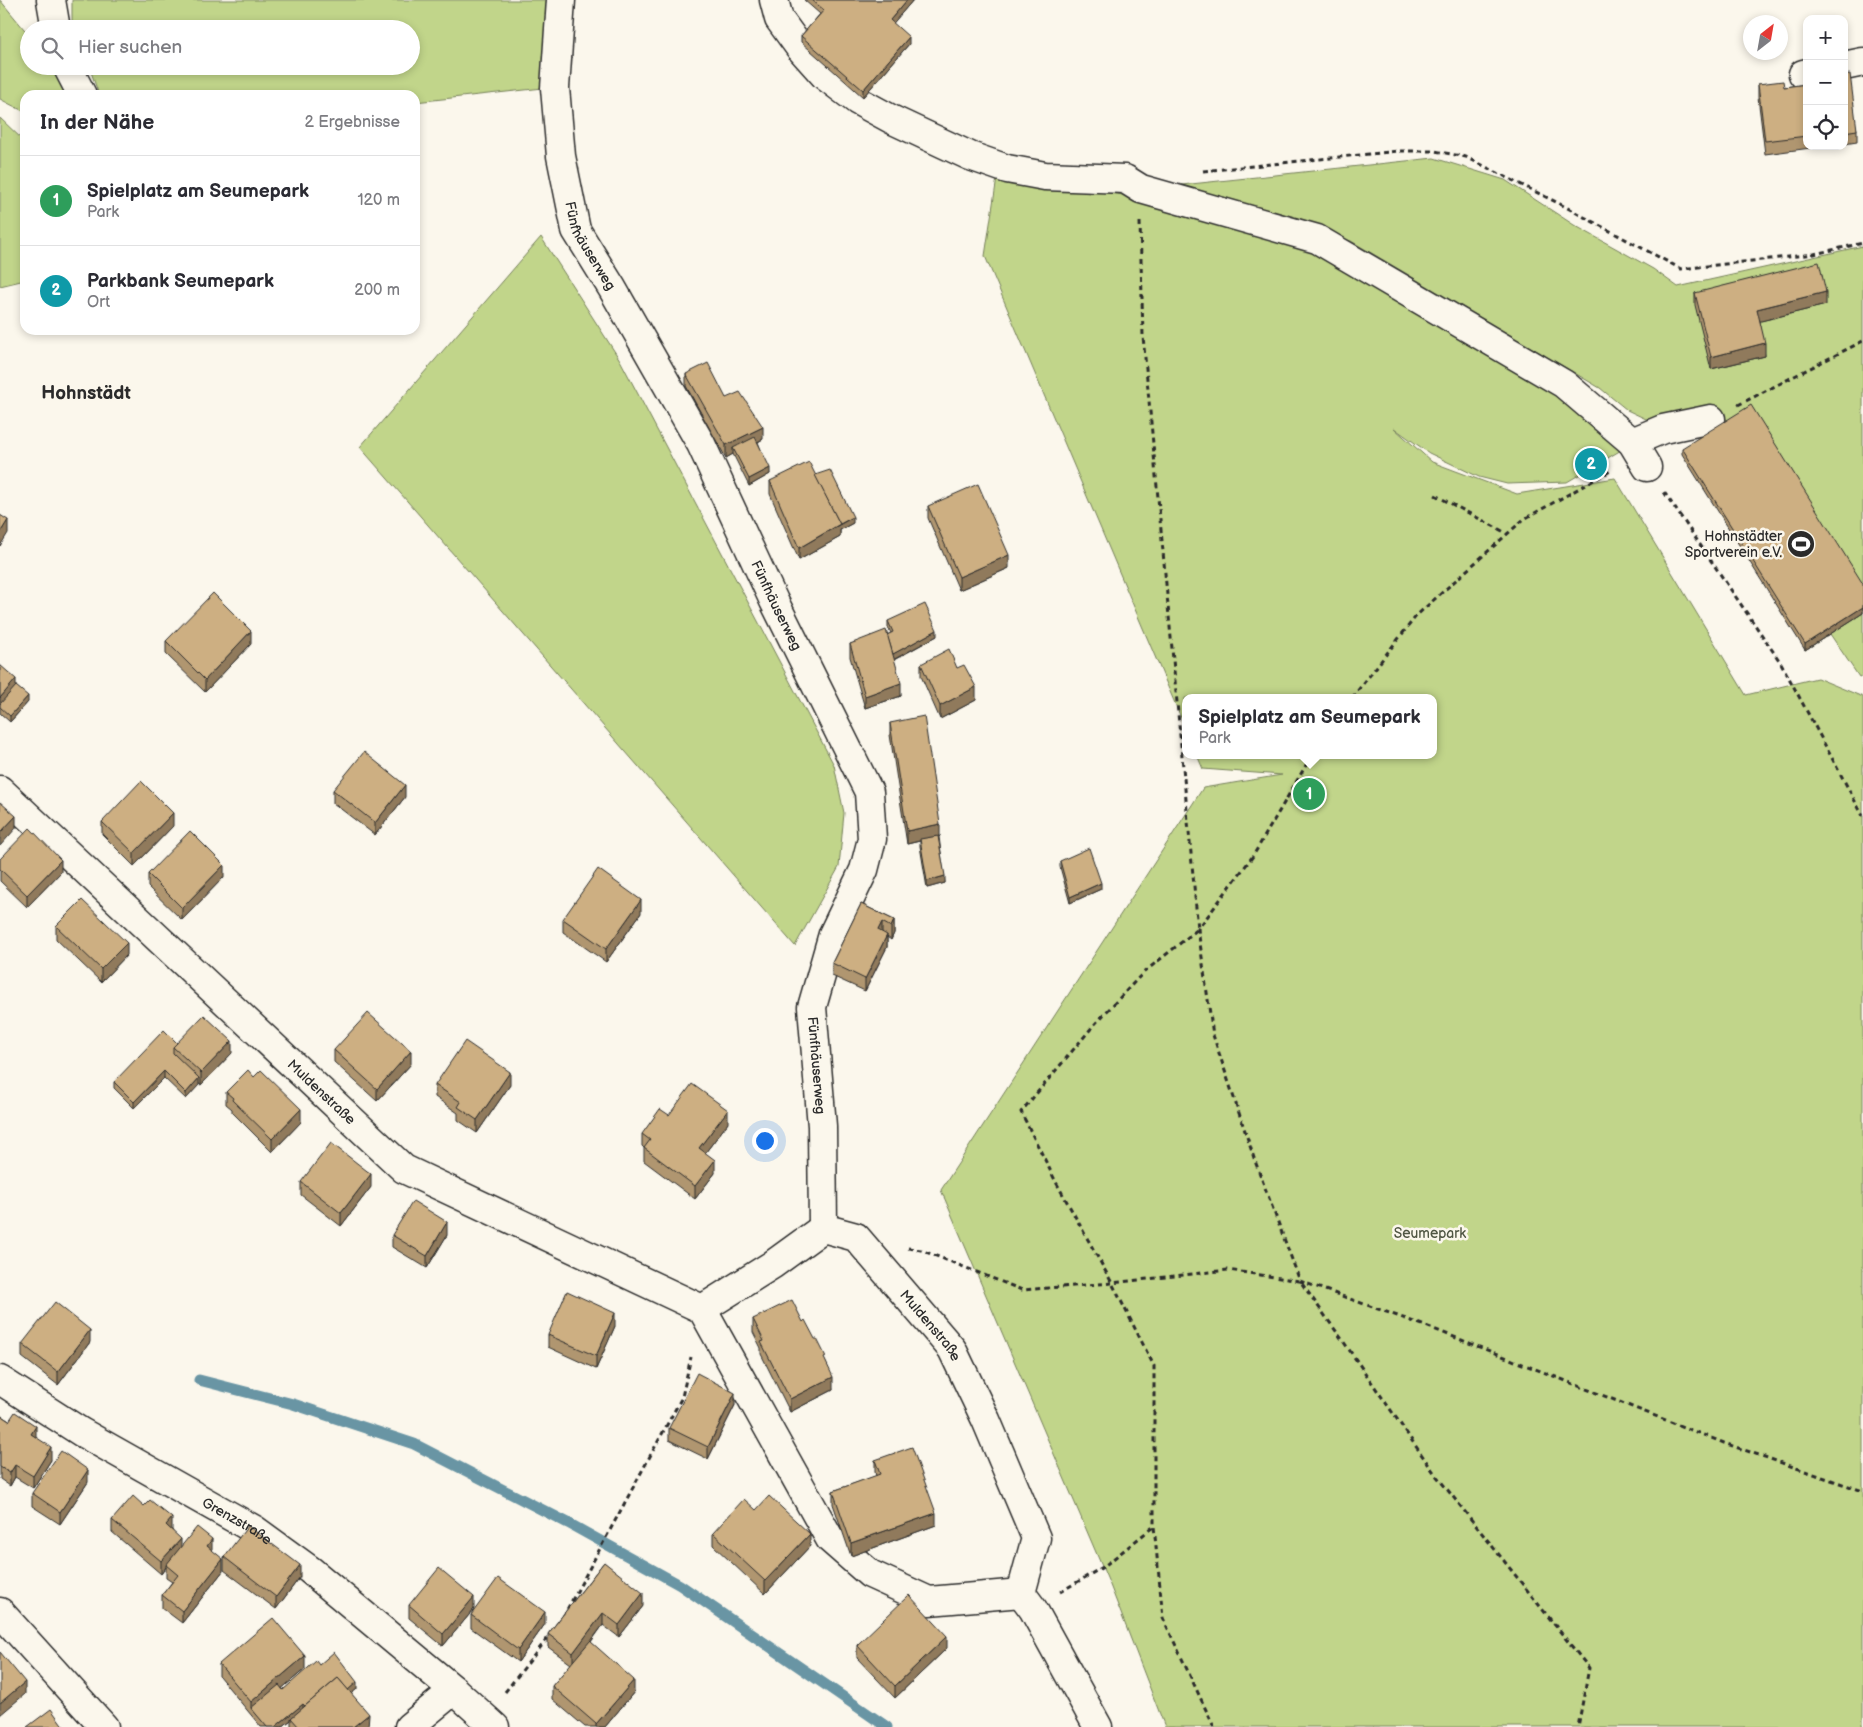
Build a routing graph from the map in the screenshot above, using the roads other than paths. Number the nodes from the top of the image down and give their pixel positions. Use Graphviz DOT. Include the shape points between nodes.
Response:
graph roads {
  1 [pos="51,0"];
  2 [pos="561,0"];
  3 [pos="776,10"];
  4 [pos="54,20"];
  5 [pos="1863,62"];
  6 [pos="1848,65"];
  7 [pos="72,75"];
  8 [pos="79,90"];
  9 [pos="1711,419"];
  10 [pos="0,790"];
  11 [pos="823,1228"];
  12 [pos="702,1309"];
  13 [pos="0,1380"];
  14 [pos="1027,1601"];
  15 [pos="0,1612"];
  16 [pos="454,1690"];
  17 [pos="490,1723"];
  18 [pos="104,1727"];
  19 [pos="409,1727"];
  20 [pos="1098,1727"];
  1 -- 4 [label="street"];
  2 -- 11 [label="street, Fünfhäuserweg" via="555,88 561,156 576,230 701,444 774,601 869,792 872,839 864,870 833,934 812,1007 822,1126"];
  3 -- 9 [label="street" via="800,48 825,76 858,101 893,120 970,156 1007,169 1045,176 1125,179 1141,189 1317,239 1564,384 1640,455 1663,428"];
  5 -- 6 [label="street"];
  7 -- 8 [label="street"];
  10 -- 12 [label="street, Muldenstraße" via="404,1169"];
  11 -- 12 [label="street"];
  11 -- 14 [label="street, Muldenstraße" via="856,1237 952,1349 1036,1538"];
  12 -- 14 [label="street" via="830,1539 870,1574 929,1601"];
  13 -- 16 [label="street, Grenzstraße" via="81,1432 254,1530 310,1570"];
  14 -- 20 [label="street"];
  15 -- 18 [label="street"];
  16 -- 17 [label="street, Grenzstraße"];
  16 -- 19 [label="street"];
}
